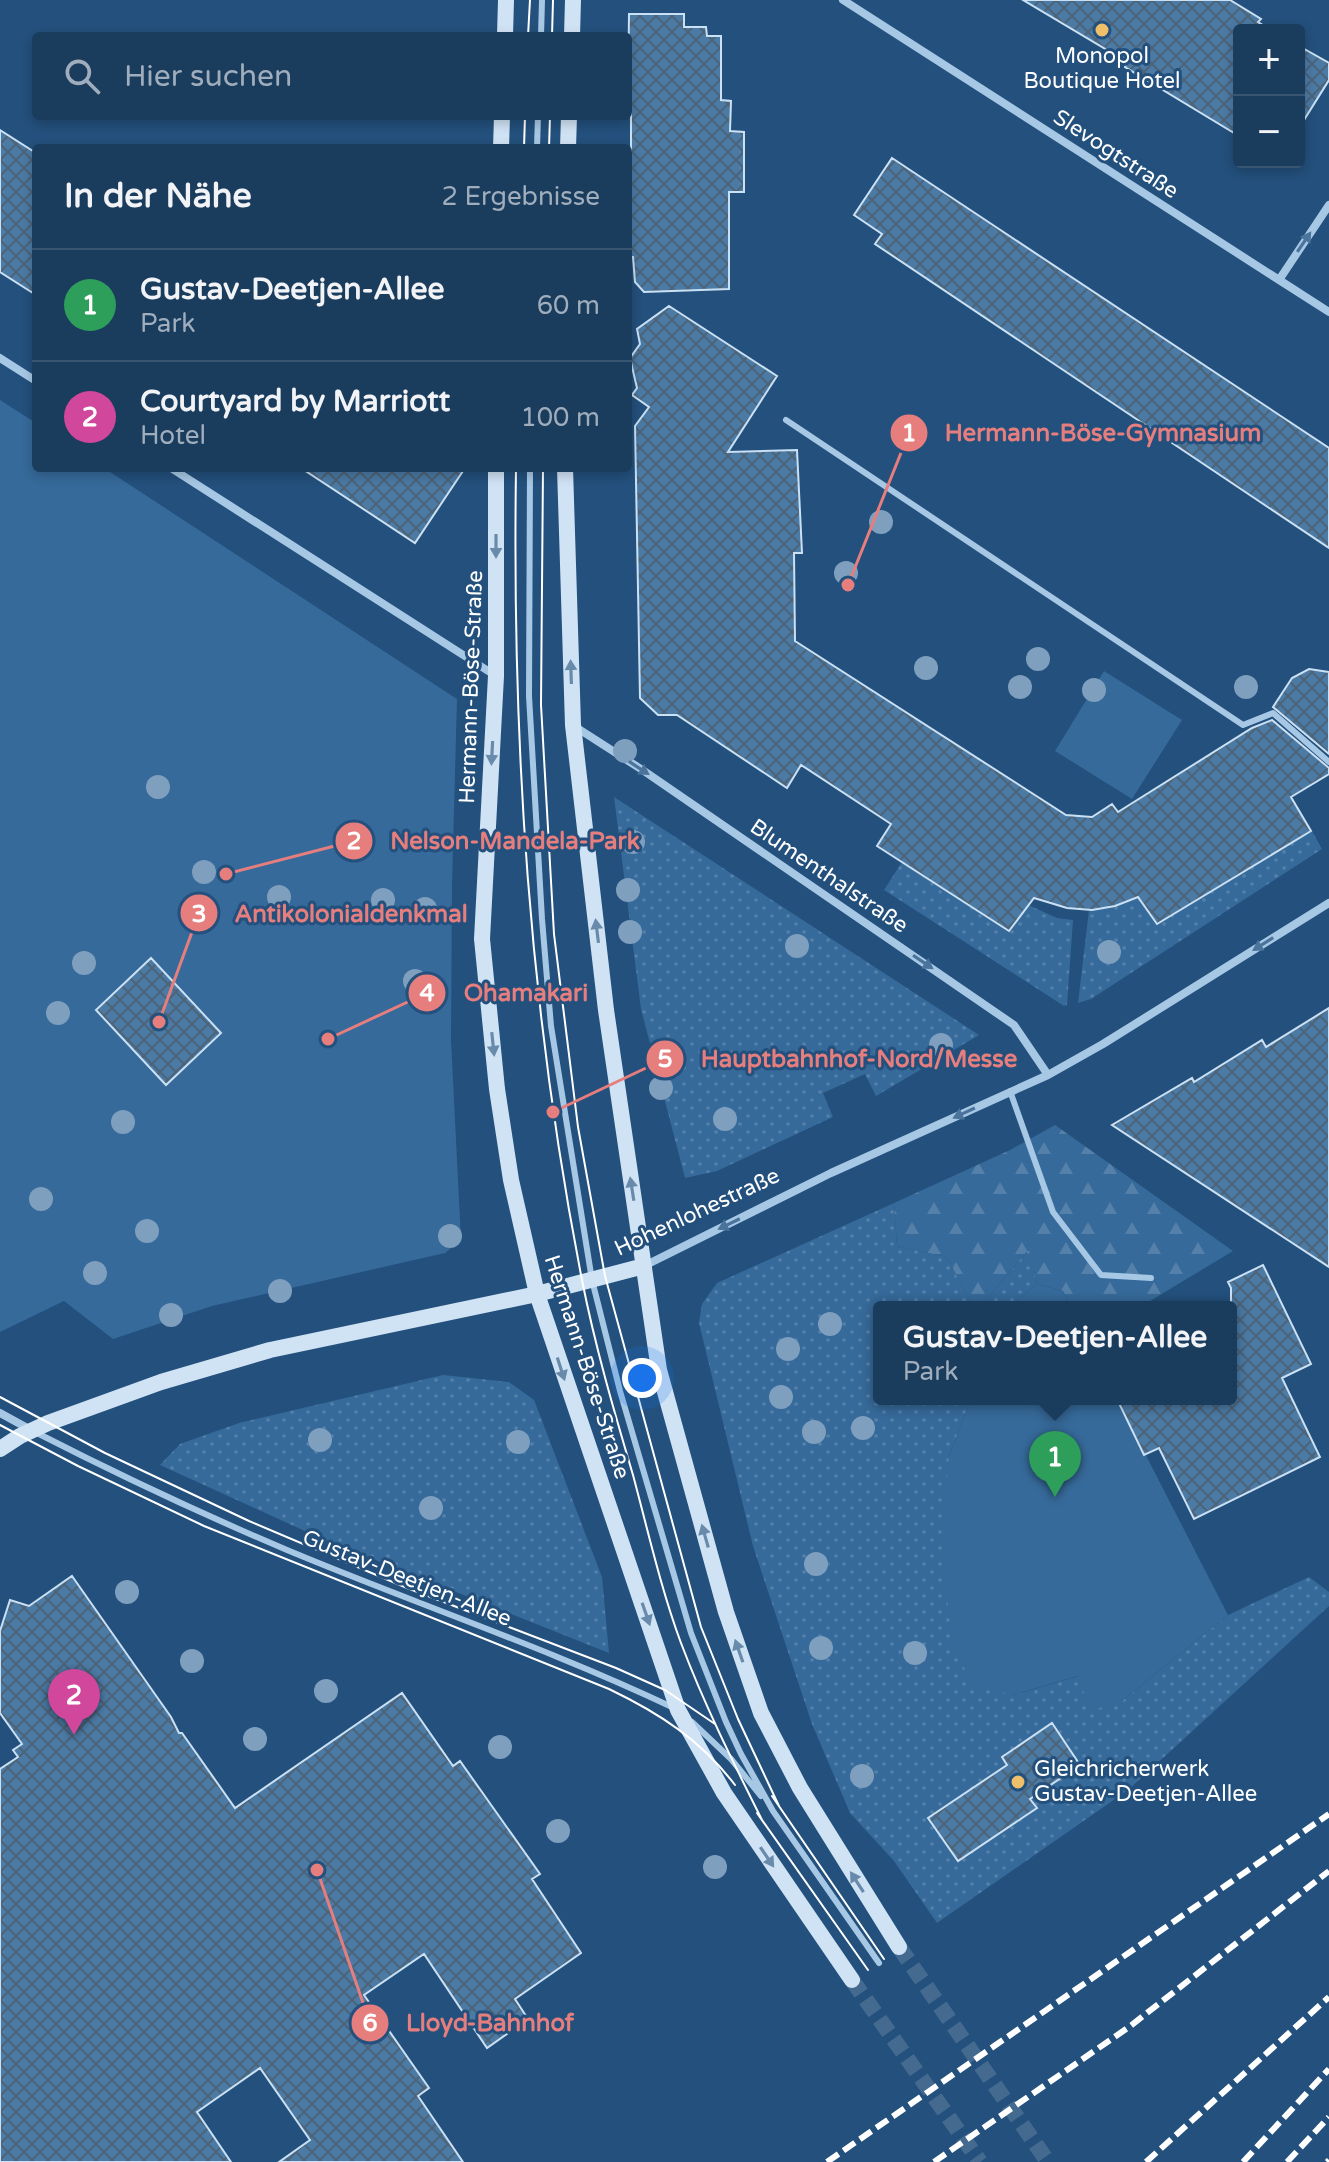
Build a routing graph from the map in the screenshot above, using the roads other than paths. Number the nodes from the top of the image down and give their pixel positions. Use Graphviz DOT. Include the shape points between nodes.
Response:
graph roads {
  1 [pos="506,0"];
  2 [pos="542,0"];
  3 [pos="573,0"];
  4 [pos="843,0"];
  5 [pos="505,32"];
  6 [pos="541,32"];
  7 [pos="572,32"];
  8 [pos="502,120"];
  9 [pos="538,120"];
  10 [pos="569,120"];
  11 [pos="501,144"];
  12 [pos="537,144"];
  13 [pos="568,144"];
  14 [pos="1329,205"];
  15 [pos="1279,280"];
  16 [pos="1329,312"];
  17 [pos="0,358"];
  18 [pos="32,378"];
  19 [pos="786,420"];
  20 [pos="177,472"];
  21 [pos="496,472"];
  22 [pos="530,472"];
  23 [pos="565,472"];
  24 [pos="496,676"];
  25 [pos="573,725"];
  26 [pos="1329,762"];
  27 [pos="1329,903"];
  28 [pos="1048,1075"];
  29 [pos="1010,1091"];
  30 [pos="644,1266"];
  31 [pos="1151,1278"];
  32 [pos="592,1280"];
  33 [pos="537,1294"];
  34 [pos="0,1413"];
  35 [pos="32,1430"];
  36 [pos="0,1449"];
  37 [pos="678,1710"];
  38 [pos="773,1811"];
  39 [pos="899,1947"];
  40 [pos="879,1963"];
  41 [pos="852,1980"];
  1 -- 5 [label="main road"];
  2 -- 6 [label="lane"];
  3 -- 7 [label="main road"];
  4 -- 15 [label="street, Slevogtstraße"];
  8 -- 11 [label="main road"];
  9 -- 12 [label="lane"];
  10 -- 13 [label="main road"];
  15 -- 14 [label="street, one-way"];
  15 -- 16 [label="street, Slevogtstraße"];
  17 -- 18 [label="street"];
  19 -- 26 [label="lane" via="1243,725 1273,713"];
  20 -- 24 [label="street"];
  21 -- 24 [label="main road, Hermann-Böse-Straße, one-way"];
  22 -- 32 [label="lane" via="529,696 542,919 551,1026"];
  25 -- 23 [label="main road, one-way"];
  24 -- 33 [label="main road, Hermann-Böse-Straße, one-way" via="482,939 511,1180"];
  25 -- 28 [label="street, Blumenthalstraße, one-way" via="1014,1025"];
  30 -- 25 [label="main road, one-way" via="606,1010"];
  27 -- 28 [label="street, Hohenlohestraße, one-way"];
  28 -- 29 [label="street, Hohenlohestraße"];
  29 -- 30 [label="street, Hohenlohestraße, one-way"];
  29 -- 31 [label="lane" via="1053,1212 1101,1275"];
  30 -- 32 [label="main road, Hohenlohestraße"];
  39 -- 30 [label="main road, one-way" via="761,1713 726,1612 659,1370"];
  32 -- 33 [label="main road, Hohenlohestraße"];
  32 -- 38 [label="lane" via="691,1633 741,1754"];
  33 -- 35 [label="main road, Hohenlohestraße" via="270,1350 161,1382"];
  33 -- 37 [label="main road, Hermann-Böse-Straße, one-way"];
  34 -- 35 [label="street, Gustav-Deetjen-Allee"];
  35 -- 36 [label="main road, Hohenlohestraße"];
  35 -- 37 [label="lane, Gustav-Deetjen-Allee" via="286,1550"];
  37 -- 38 [label="lane, Gustav-Deetjen-Allee" via="731,1759"];
  37 -- 41 [label="main road, Hermann-Böse-Straße, one-way" via="724,1793"];
  38 -- 40 [label="lane"];
}
